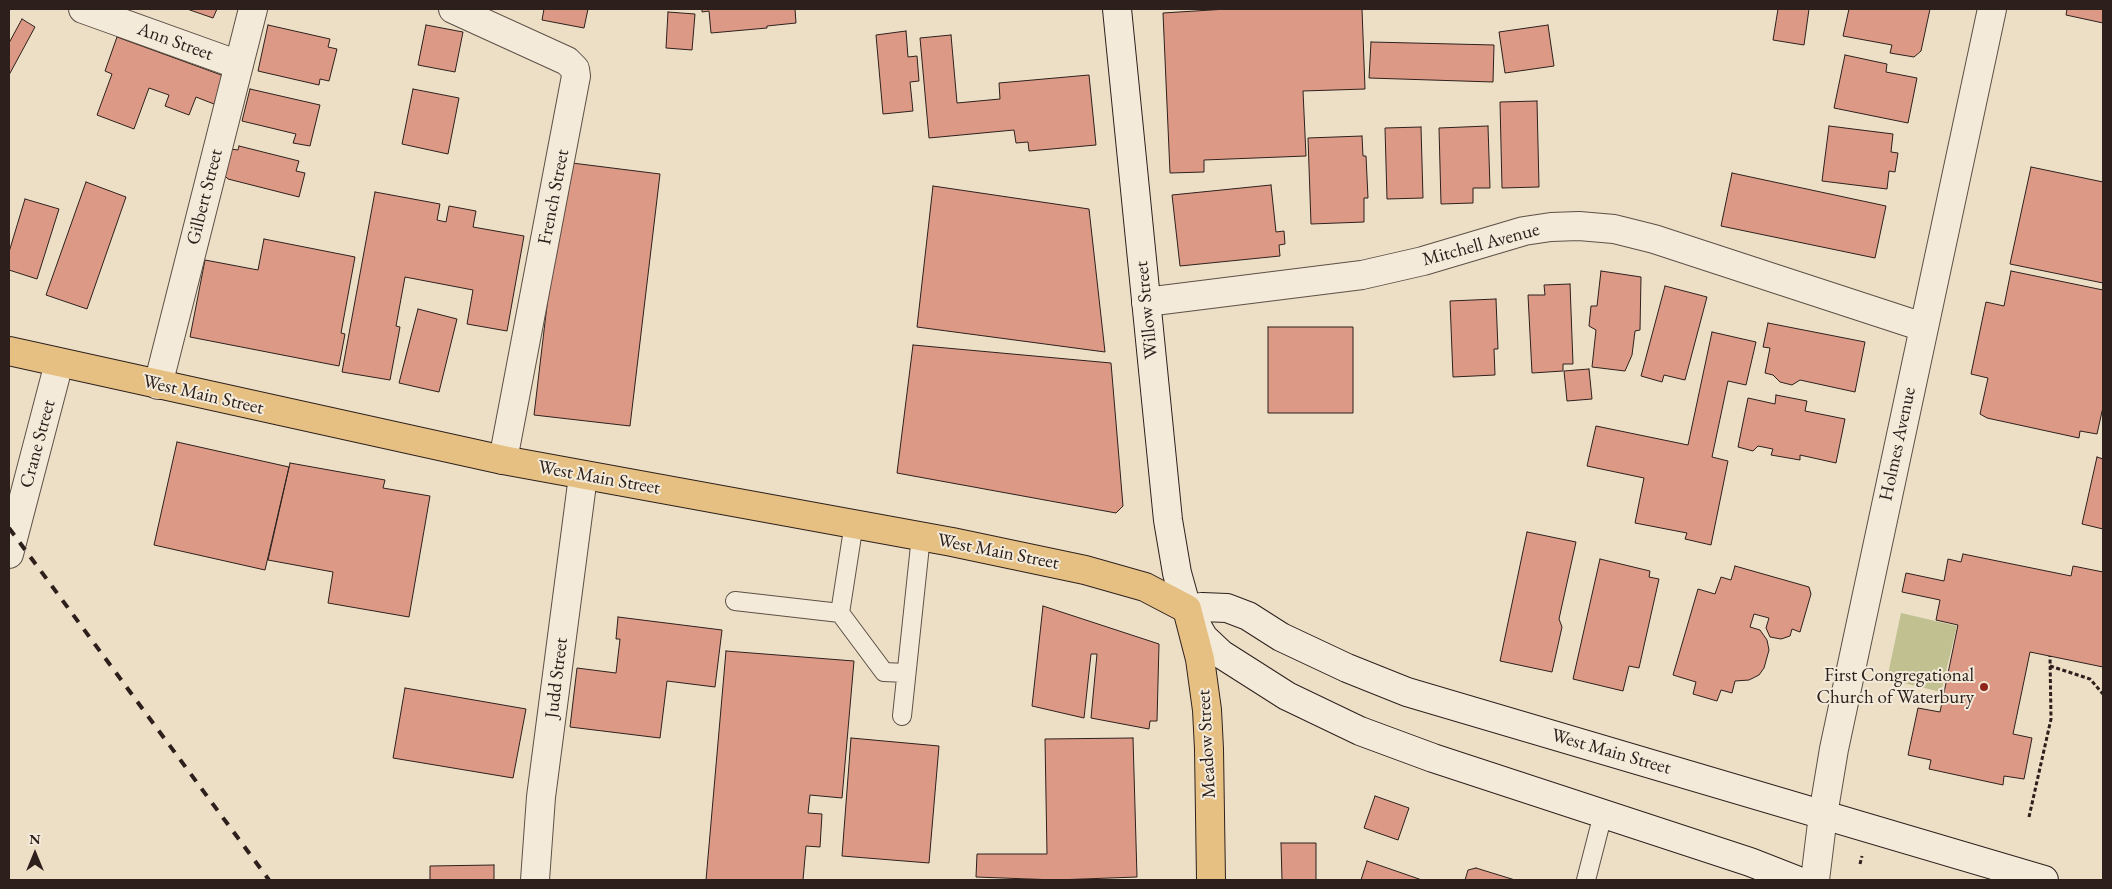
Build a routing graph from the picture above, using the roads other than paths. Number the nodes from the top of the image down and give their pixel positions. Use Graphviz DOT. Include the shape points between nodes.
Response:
graph roads {
  1 [pos="83,9"];
  2 [pos="253,9"];
  3 [pos="453,9"];
  4 [pos="1117,9"];
  5 [pos="1992,9"];
  6 [pos="239,65"];
  7 [pos="1146,302"];
  8 [pos="1923,328"];
  9 [pos="9,351"];
  10 [pos="59,363"];
  11 [pos="158,385"];
  12 [pos="503,460"];
  13 [pos="583,476"];
  14 [pos="854,523"];
  15 [pos="921,536"];
  16 [pos="9,554"];
  17 [pos="735,601"];
  18 [pos="1187,609"];
  19 [pos="840,613"];
  20 [pos="906,673"];
  21 [pos="902,716"];
  22 [pos="1603,814"];
  23 [pos="1823,815"];
  24 [pos="535,880"];
  25 [pos="1211,880"];
  26 [pos="1586,880"];
  27 [pos="1796,880"];
  28 [pos="1815,880"];
  29 [pos="2044,880"];
  1 -- 6 [label="street, Ann Street"];
  2 -- 6 [label="street, Gilbert Street"];
  3 -- 12 [label="street, French Street" via="550,51 567,60 575,69 575,88"];
  4 -- 7 [label="street, Willow Street"];
  5 -- 8 [label="street, Holmes Avenue"];
  6 -- 11 [label="street, Gilbert Street"];
  7 -- 8 [label="street, Mitchell Avenue" via="1362,274 1423,261 1524,231 1579,226 1614,229 1654,239"];
  7 -- 18 [label="street, Willow Street" via="1168,520 1175,565"];
  8 -- 23 [label="street, Holmes Avenue" via="1834,749"];
  9 -- 10 [label="main road, West Main Street"];
  10 -- 11 [label="main road, West Main Street"];
  10 -- 16 [label="street, Crane Street"];
  11 -- 12 [label="main road, West Main Street"];
  12 -- 13 [label="main road, West Main Street"];
  13 -- 14 [label="main road, West Main Street"];
  13 -- 24 [label="street, Judd Street" via="541,797"];
  14 -- 15 [label="main road, West Main Street"];
  14 -- 19 [label="lane"];
  15 -- 18 [label="main road, West Main Street" via="1119,578 1152,590"];
  15 -- 20 [label="lane"];
  17 -- 19 [label="lane"];
  18 -- 22 [label="street" via="1204,638 1221,654 1308,708 1393,744"];
  18 -- 23 [label="street, West Main Street" via="1216,607 1232,610 1347,668 1407,692"];
  18 -- 25 [label="main road, Meadow Street" via="1200,659 1207,710"];
  19 -- 20 [label="lane" via="884,672"];
  20 -- 21 [label="lane"];
  22 -- 26 [label="lane"];
  22 -- 27 [label="street"];
  23 -- 28 [label="street, Holmes Avenue"];
  23 -- 29 [label="street, West Main Street"];
}
